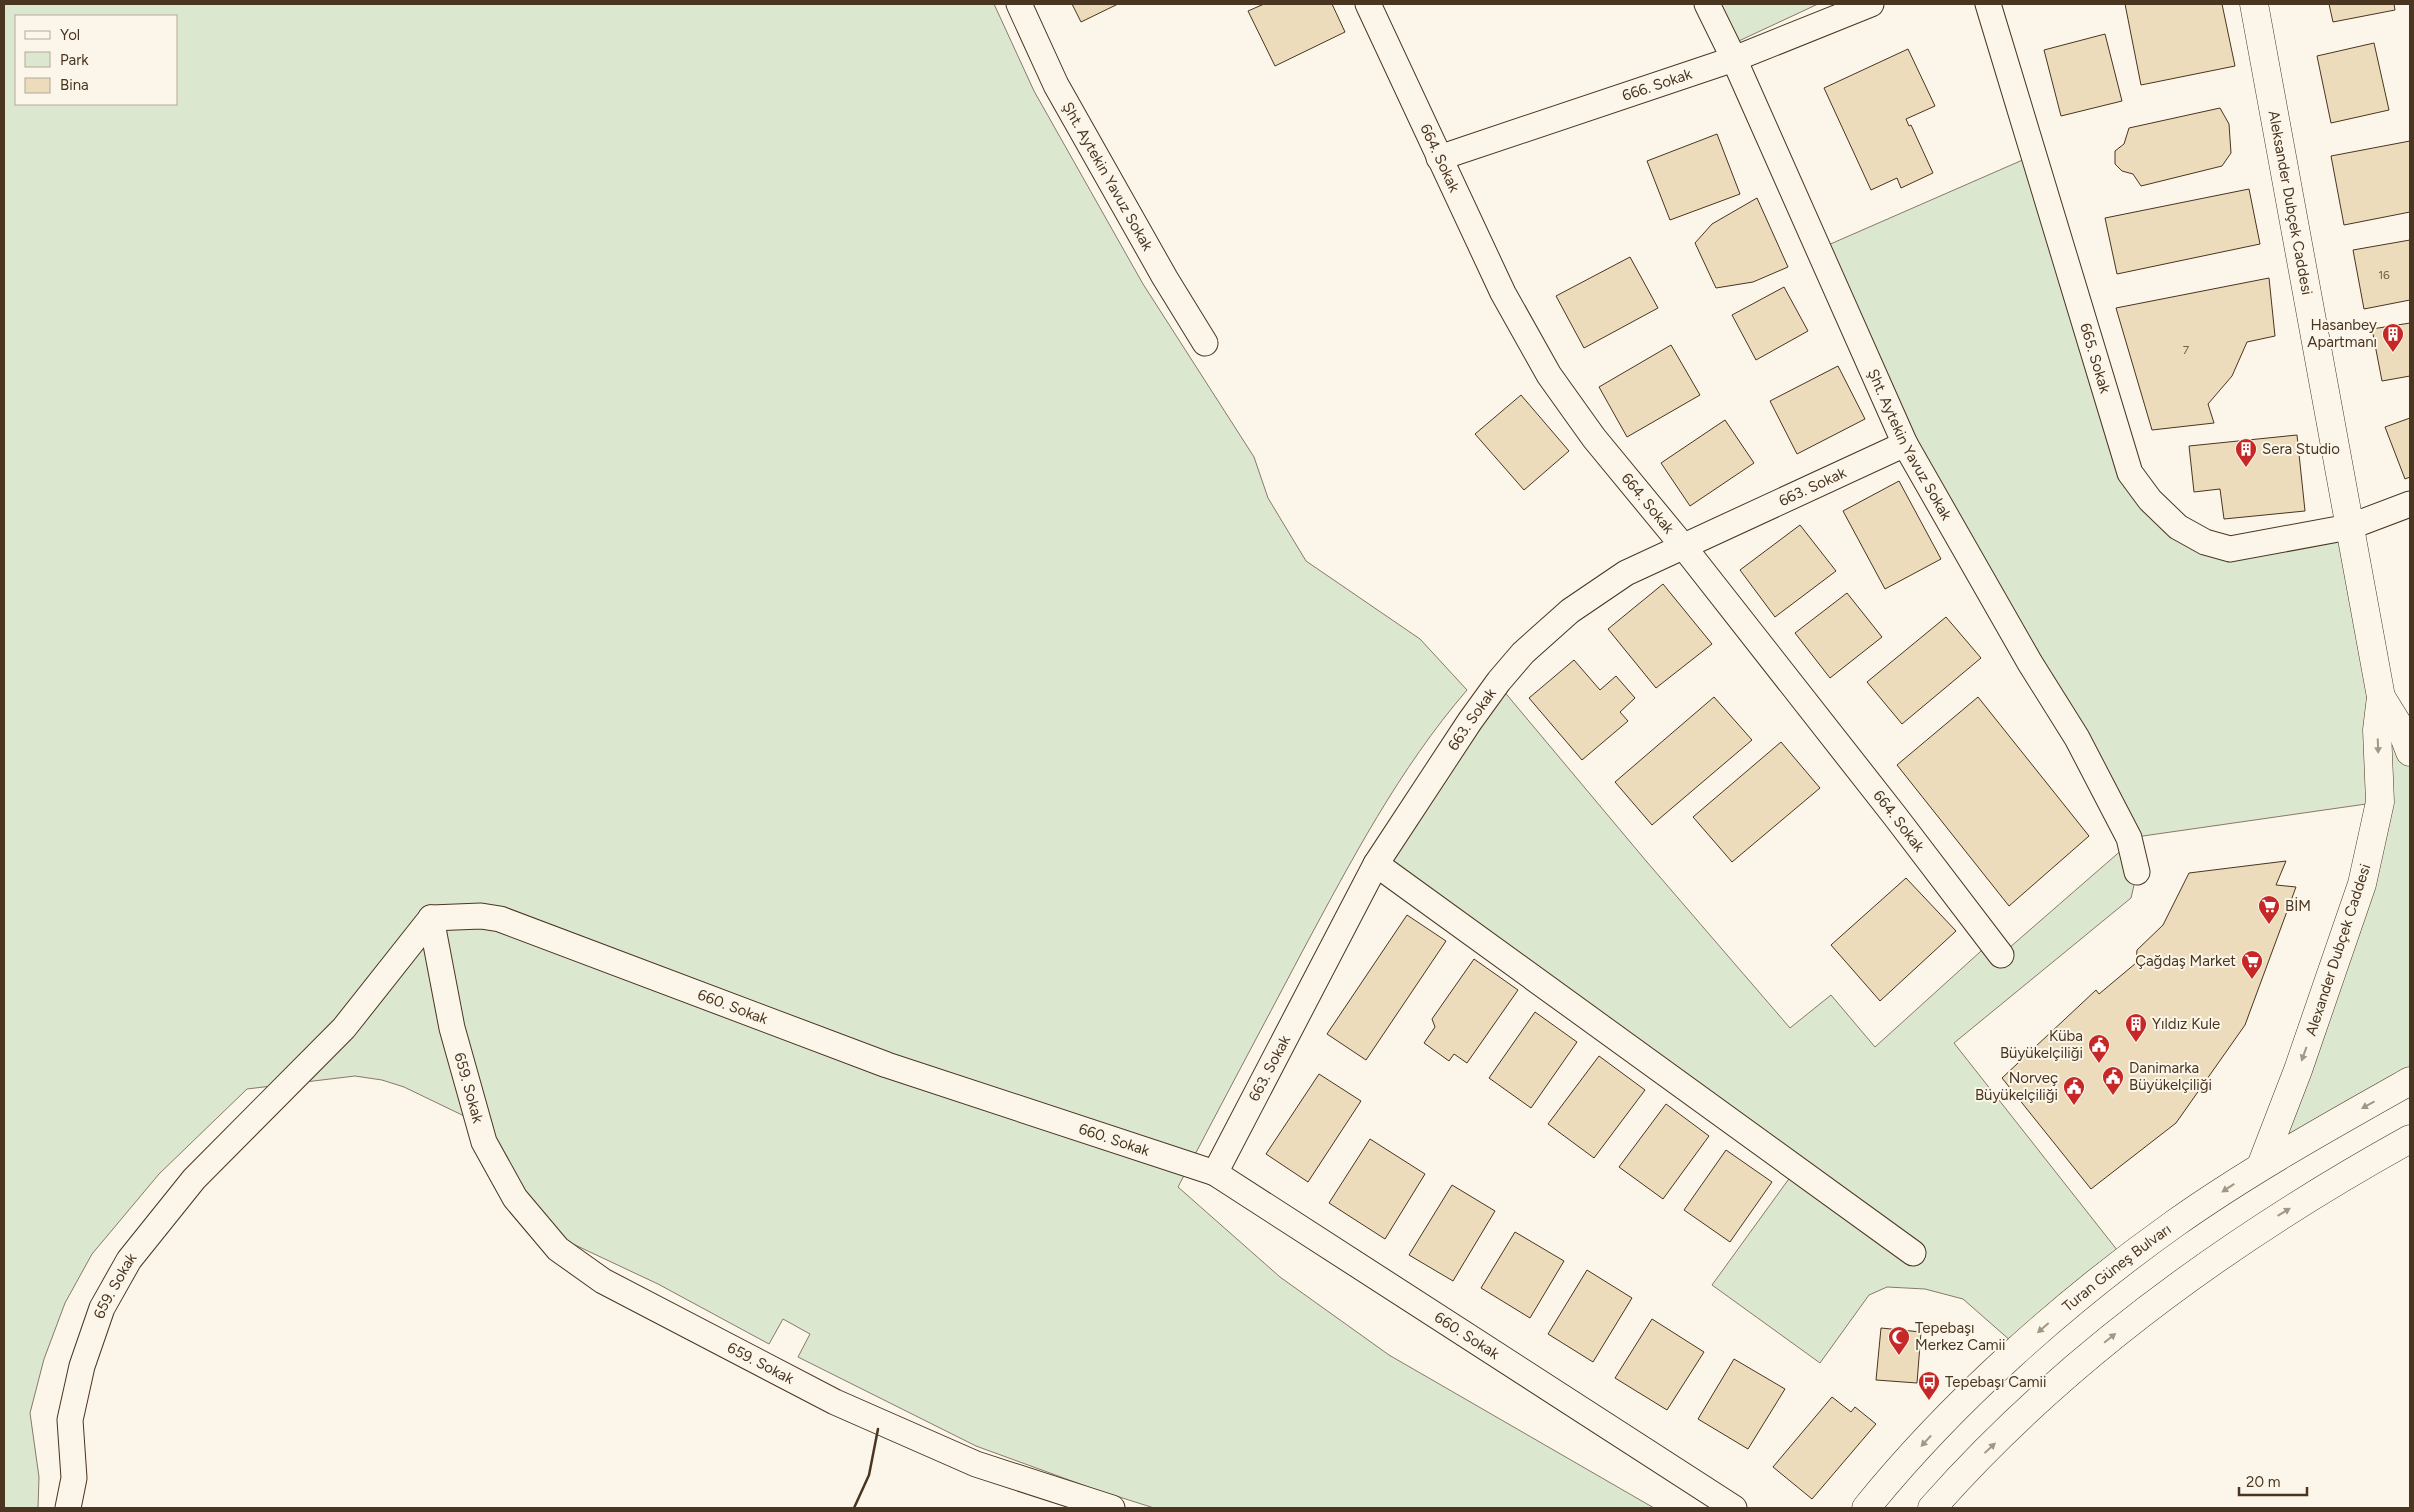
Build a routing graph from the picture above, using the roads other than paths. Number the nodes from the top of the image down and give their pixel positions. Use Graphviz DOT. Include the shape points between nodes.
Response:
graph roads {
  1 [pos="1019,4"];
  2 [pos="1368,4"];
  3 [pos="1706,4"];
  4 [pos="1871,4"];
  5 [pos="1988,4"];
  6 [pos="2254,4"];
  7 [pos="1734,59"];
  8 [pos="1439,158"];
  9 [pos="1205,343"];
  10 [pos="1905,444"];
  11 [pos="2410,504"];
  12 [pos="2350,527"];
  13 [pos="1683,546"];
  14 [pos="2381,698"];
  15 [pos="2410,752"];
  16 [pos="1376,864"];
  17 [pos="2137,872"];
  18 [pos="430,918"];
  19 [pos="2001,956"];
  20 [pos="2410,1081"];
  21 [pos="2410,1140"];
  22 [pos="2262,1166"];
  23 [pos="1215,1173"];
  24 [pos="1914,1254"];
  25 [pos="68,1508"];
  26 [pos="1112,1508"];
  27 [pos="1734,1508"];
  28 [pos="1866,1508"];
  29 [pos="1932,1508"];
  1 -- 9 [label="street, Şht. Aytekin Yavuz Sokak" via="1056,84"];
  2 -- 8 [label="street, 664. Sokak"];
  3 -- 7 [label="street, Şht. Aytekin Yavuz Sokak"];
  4 -- 7 [label="street, 666. Sokak"];
  5 -- 12 [label="street, 665. Sokak" via="2130,473 2150,500 2178,527 2206,542 2230,549"];
  6 -- 12 [label="main road, Aleksander Dubçek Caddesi"];
  7 -- 8 [label="street, 666. Sokak"];
  7 -- 10 [label="street, Şht. Aytekin Yavuz Sokak"];
  8 -- 13 [label="street, 664. Sokak" via="1503,293 1549,375 1594,438"];
  10 -- 13 [label="street, 663. Sokak"];
  10 -- 17 [label="street, Şht. Aytekin Yavuz Sokak" via="2030,663 2077,738 2129,838"];
  11 -- 12 [label="street, 665. Sokak"];
  12 -- 14 [label="main road, Aleksander Dubçek Caddesi"];
  13 -- 16 [label="street, 663. Sokak" via="1626,573 1570,612 1523,653 1470,721"];
  13 -- 19 [label="street, 664. Sokak"];
  14 -- 15 [label="main road" via="2402,731"];
  14 -- 22 [label="main road, Alexander Dubçek Caddesi, one-way" via="2377,730 2380,802 2362,884"];
  16 -- 23 [label="street, 663. Sokak"];
  16 -- 24 [label="street"];
  18 -- 23 [label="street, 660. Sokak" via="481,916 500,919 887,1065"];
  18 -- 25 [label="street, 659. Sokak" via="344,1028 194,1179 129,1260 102,1308 82,1366 70,1420 74,1478"];
  18 -- 26 [label="street, 659. Sokak" via="452,1028 484,1142 515,1198 558,1249 603,1281 835,1402 976,1464"];
  20 -- 22 [label="main road, Turan Güneş Bulvarı, one-way"];
  29 -- 21 [label="main road, one-way" via="1963,1473 2107,1340 2278,1216"];
  22 -- 28 [label="main road, Turan Güneş Bulvarı, one-way" via="2175,1223 2075,1300 1981,1386 1921,1446"];
  23 -- 27 [label="street, 660. Sokak"];
}
